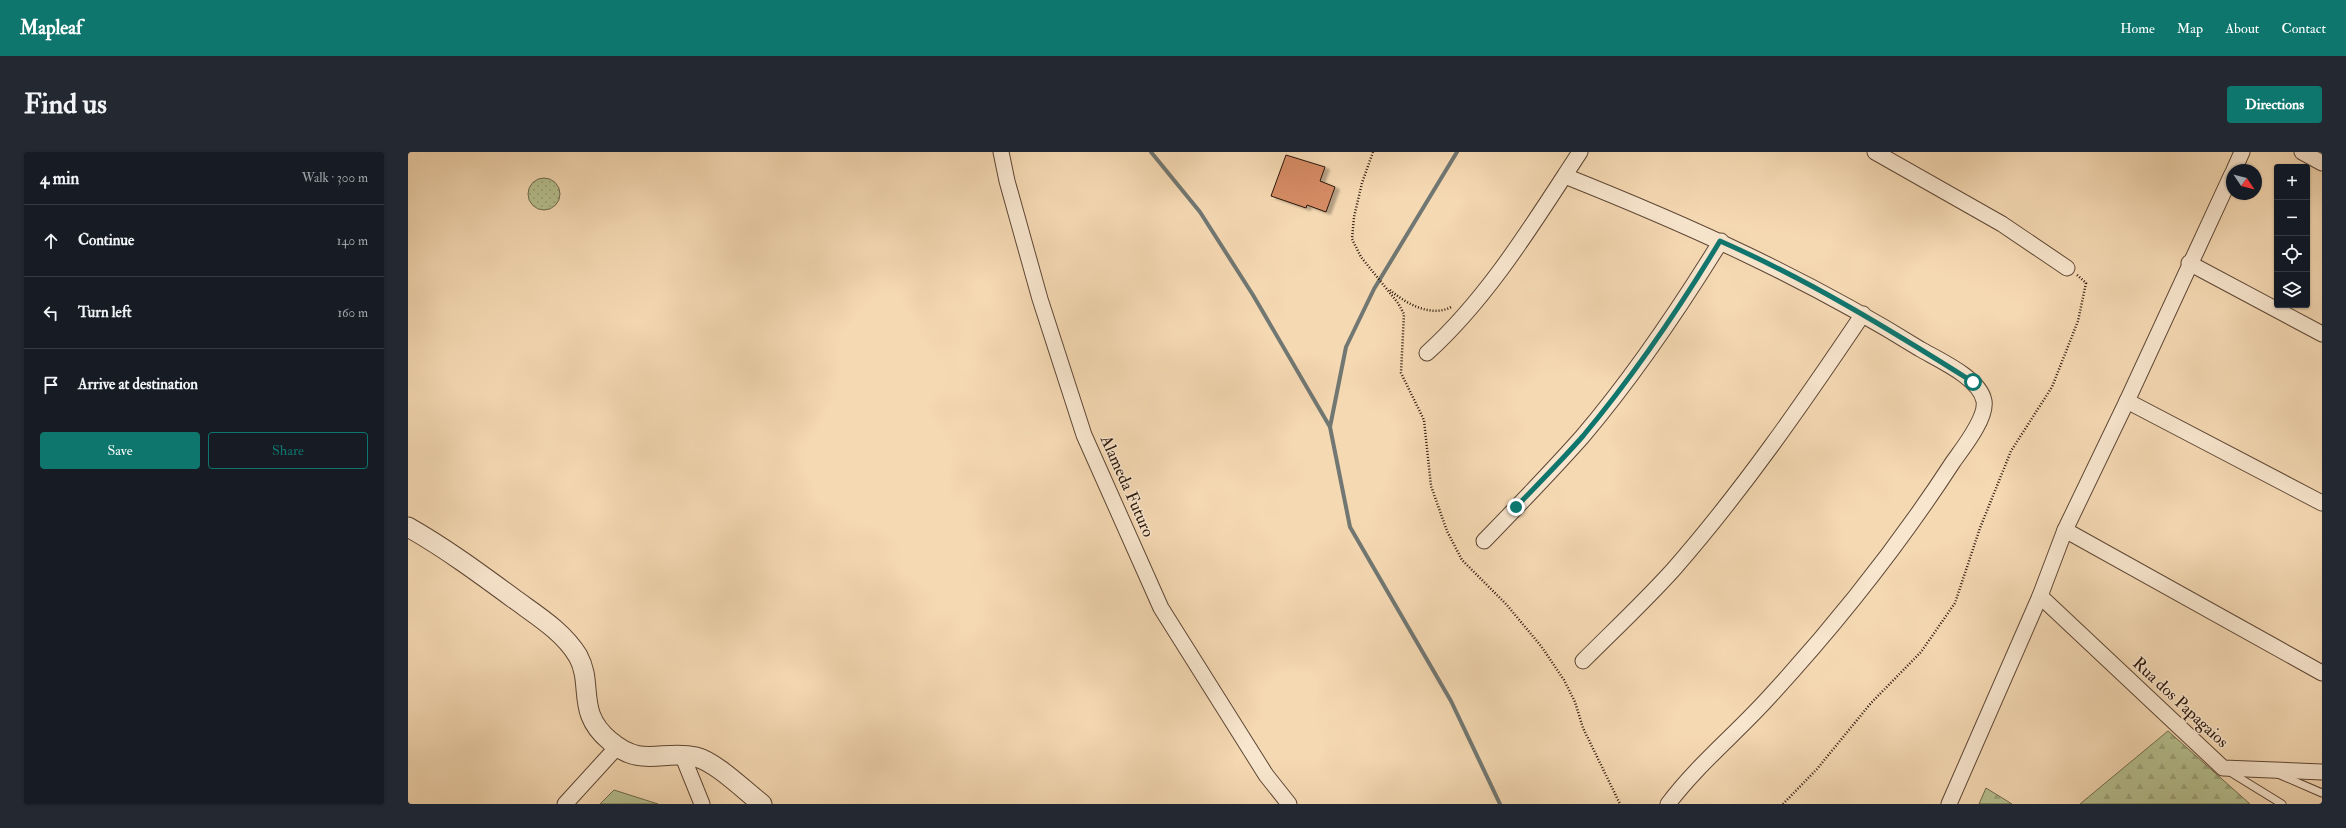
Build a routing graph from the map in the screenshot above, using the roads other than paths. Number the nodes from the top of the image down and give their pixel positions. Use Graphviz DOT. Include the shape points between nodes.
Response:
graph roads {
  1 [pos="1001,152"];
  2 [pos="1580,152"];
  3 [pos="1875,152"];
  4 [pos="2242,152"];
  5 [pos="2302,152"];
  6 [pos="2322,163"];
  7 [pos="2237,164"];
  8 [pos="1564,176"];
  9 [pos="2226,186"];
  10 [pos="1720,241"];
  11 [pos="2189,263"];
  12 [pos="2067,268"];
  13 [pos="1863,314"];
  14 [pos="2322,334"];
  15 [pos="1427,353"];
  16 [pos="2127,401"];
  17 [pos="2322,503"];
  18 [pos="408,527"];
  19 [pos="2065,530"];
  20 [pos="1484,541"];
  21 [pos="2040,596"];
  22 [pos="1583,661"];
  23 [pos="2322,673"];
  24 [pos="617,747"];
  25 [pos="683,757"];
  26 [pos="2223,768"];
  27 [pos="2269,770"];
  28 [pos="2322,772"];
  29 [pos="2322,793"];
  30 [pos="2280,803"];
  31 [pos="565,804"];
  32 [pos="702,804"];
  33 [pos="762,804"];
  34 [pos="1289,804"];
  35 [pos="1668,804"];
  36 [pos="1949,804"];
  1 -- 34 [label="street, Alameda Futuro" via="1040,299 1084,435 1161,608 1266,775"];
  2 -- 8 [label="street"];
  3 -- 12 [label="street" via="2002,224"];
  4 -- 7 [label="street"];
  5 -- 6 [label="street"];
  8 -- 10 [label="street"];
  8 -- 15 [label="street" via="1480,296 1449,333"];
  9 -- 11 [label="street"];
  10 -- 13 [label="street"];
  10 -- 20 [label="street" via="1662,332 1620,389 1582,436"];
  11 -- 14 [label="street"];
  11 -- 16 [label="street"];
  13 -- 22 [label="street" via="1764,457 1717,517 1672,571"];
  13 -- 35 [label="street" via="1973,382 1984,399 1982,417 1936,490 1861,592 1808,655 1756,712 1691,776"];
  16 -- 17 [label="street"];
  16 -- 19 [label="street"];
  18 -- 24 [label="street" via="485,578 561,634 579,658 592,720 602,734"];
  19 -- 21 [label="street"];
  19 -- 23 [label="street"];
  21 -- 26 [label="street, Rua dos Papagaios"];
  21 -- 36 [label="street"];
  24 -- 25 [label="street" via="636,755"];
  24 -- 31 [label="street"];
  25 -- 32 [label="street"];
  25 -- 33 [label="street" via="702,759"];
  26 -- 27 [label="street, Rua dos Papagaios"];
  26 -- 30 [label="lane"];
  27 -- 28 [label="street, Rua dos Papagaios"];
  27 -- 29 [label="lane"];
}
